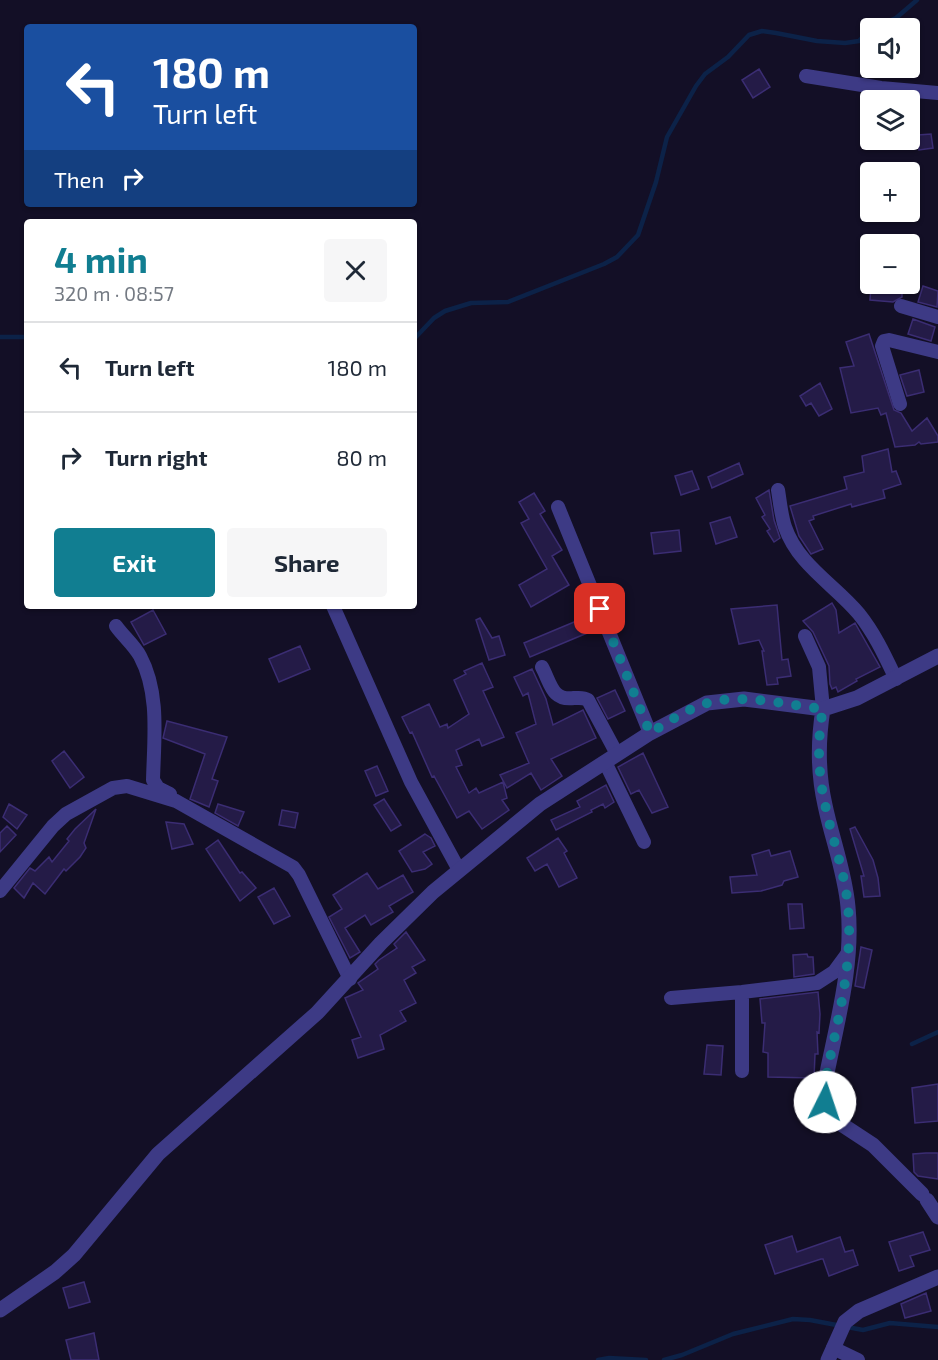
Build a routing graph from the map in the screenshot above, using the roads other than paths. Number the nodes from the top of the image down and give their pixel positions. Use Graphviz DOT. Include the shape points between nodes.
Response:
graph roads {
  1 [pos="806,76"];
  2 [pos="938,93"];
  3 [pos="901,306"];
  4 [pos="938,317"];
  5 [pos="938,352"];
  6 [pos="900,404"];
  7 [pos="778,490"];
  8 [pos="558,507"];
  9 [pos="334,609"];
  10 [pos="116,626"];
  11 [pos="805,636"];
  12 [pos="938,656"];
  13 [pos="542,667"];
  14 [pos="896,679"];
  15 [pos="823,709"];
  16 [pos="650,733"];
  17 [pos="611,758"];
  18 [pos="176,801"];
  19 [pos="644,842"];
  20 [pos="459,870"];
  21 [pos="0,891"];
  22 [pos="848,953"];
  23 [pos="350,979"];
  24 [pos="742,992"];
  25 [pos="671,998"];
  26 [pos="742,1071"];
  27 [pos="938,1217"];
  28 [pos="938,1277"];
  29 [pos="0,1310"];
  30 [pos="830,1354"];
  31 [pos="858,1360"];
  1 -- 2 [label="street"];
  3 -- 4 [label="street"];
  5 -- 6 [label="street" via="884,341 882,346"];
  7 -- 14 [label="street" via="784,526 792,542 813,570 858,613"];
  8 -- 16 [label="street"];
  9 -- 20 [label="street" via="411,782"];
  10 -- 18 [label="street" via="139,654 150,680 153,780"];
  11 -- 15 [label="street" via="819,667"];
  12 -- 14 [label="street"];
  13 -- 17 [label="street" via="562,700 588,700"];
  14 -- 15 [label="street"];
  15 -- 16 [label="street" via="744,699 716,701"];
  15 -- 22 [label="street" via="819,742 824,802 836,841 848,908"];
  16 -- 17 [label="street"];
  17 -- 19 [label="street"];
  17 -- 20 [label="street" via="540,804"];
  18 -- 21 [label="street" via="127,786 100,794 52,826"];
  18 -- 23 [label="street" via="293,867"];
  20 -- 23 [label="street" via="407,917"];
  22 -- 24 [label="street" via="834,972 817,983"];
  22 -- 27 [label="street" via="824,1088 825,1102 838,1122 873,1144 925,1197"];
  23 -- 29 [label="street" via="158,1154 74,1255"];
  24 -- 25 [label="street"];
  24 -- 26 [label="street"];
  28 -- 30 [label="street" via="859,1311 845,1322"];
  30 -- 31 [label="street"];
}
